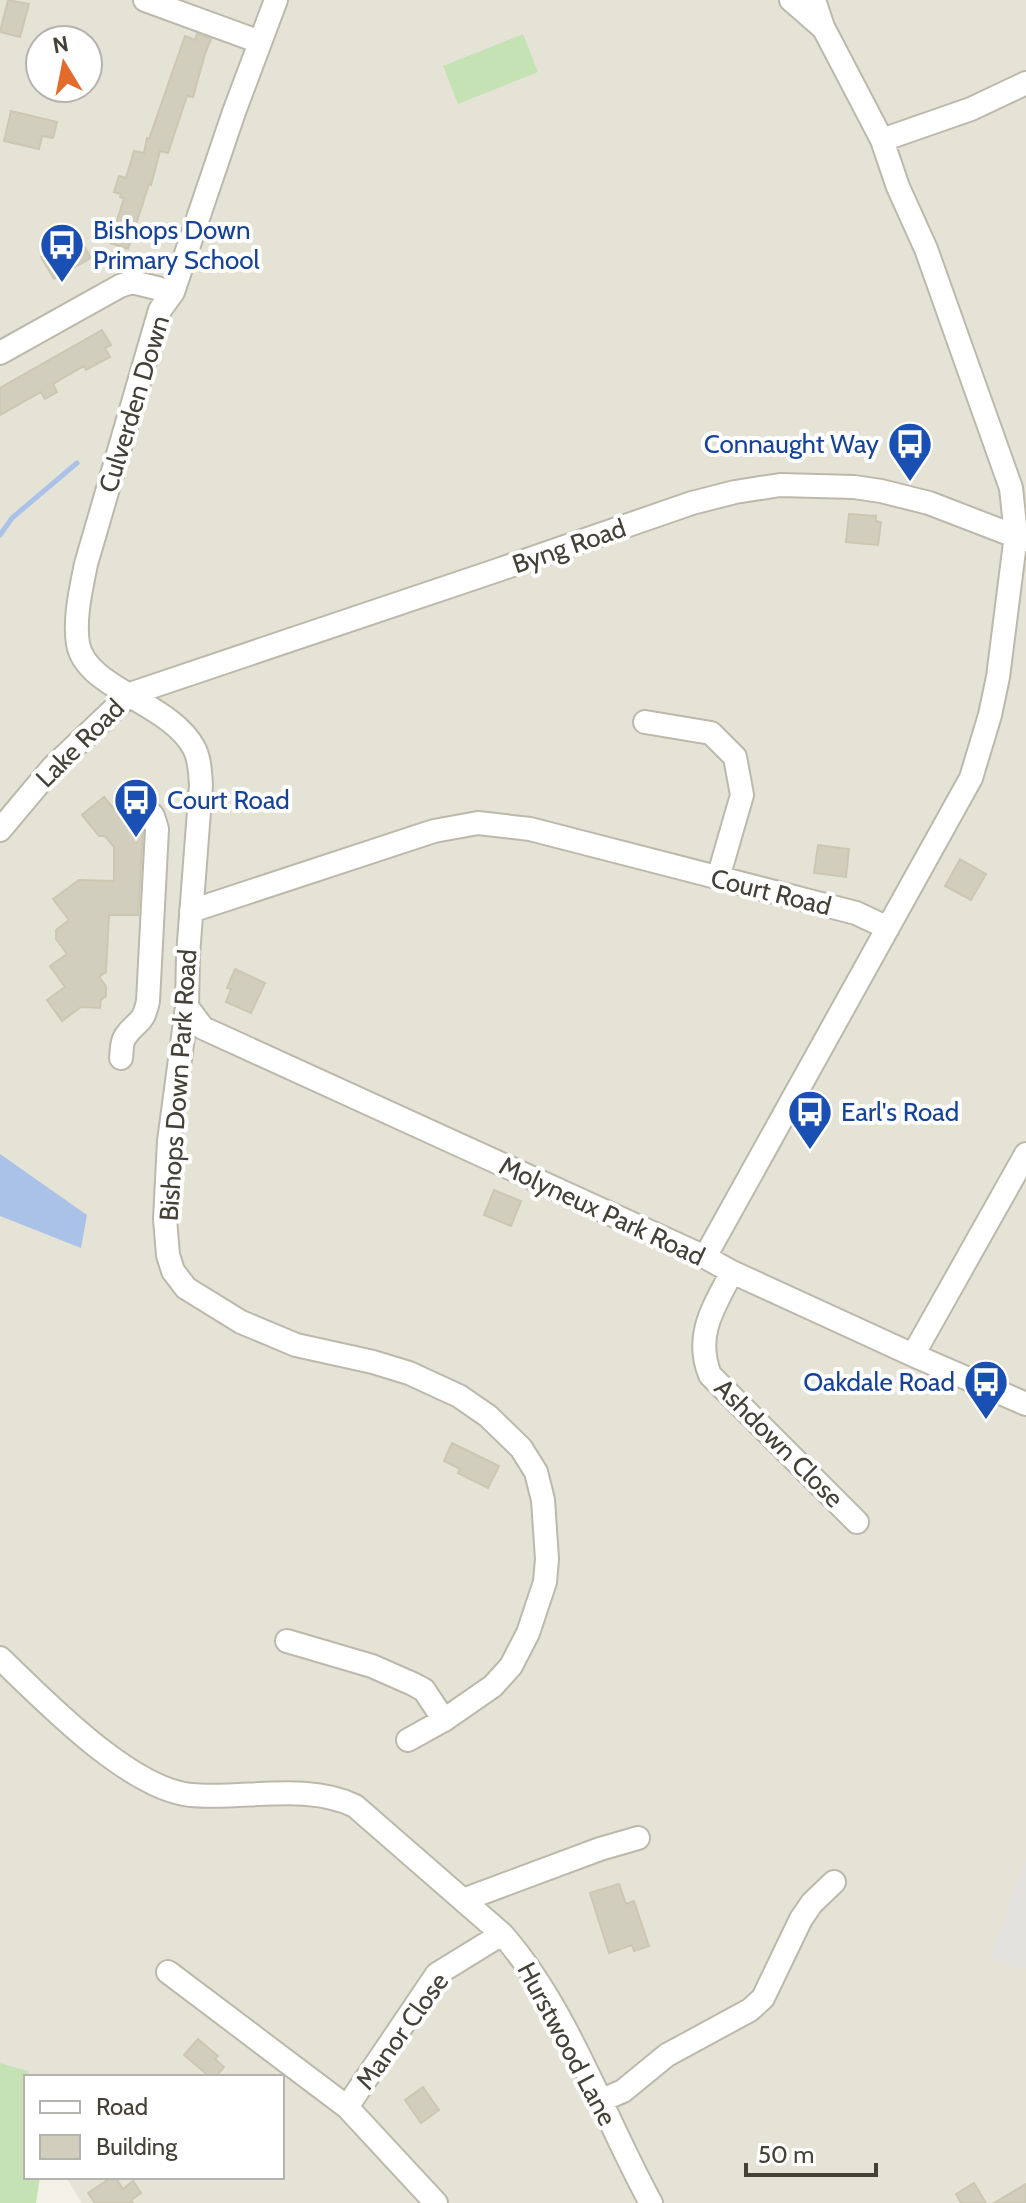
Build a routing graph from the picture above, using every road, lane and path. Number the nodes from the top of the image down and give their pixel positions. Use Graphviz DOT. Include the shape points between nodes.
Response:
graph roads {
  1 [pos="145,0"];
  2 [pos="276,0"];
  3 [pos="791,0"];
  4 [pos="814,0"];
  5 [pos="823,27"];
  6 [pos="260,42"];
  7 [pos="1026,83"];
  8 [pos="882,140"];
  9 [pos="173,292"];
  10 [pos="0,353"];
  11 [pos="1021,538"];
  12 [pos="130,694"];
  13 [pos="645,722"];
  14 [pos="177,726"];
  15 [pos="132,795"];
  16 [pos="0,830"];
  17 [pos="718,878"];
  18 [pos="191,911"];
  19 [pos="888,928"];
  20 [pos="188,955"];
  21 [pos="150,956"];
  22 [pos="187,1007"];
  23 [pos="121,1058"];
  24 [pos="1026,1154"];
  25 [pos="705,1257"];
  26 [pos="732,1272"];
  27 [pos="913,1355"];
  28 [pos="1026,1404"];
  29 [pos="857,1522"];
  30 [pos="287,1641"];
  31 [pos="0,1658"];
  32 [pos="444,1720"];
  33 [pos="408,1740"];
  34 [pos="638,1838"];
  35 [pos="834,1882"];
  36 [pos="463,1900"];
  37 [pos="502,1934"];
  38 [pos="168,1972"];
  39 [pos="600,2101"];
  40 [pos="347,2107"];
  41 [pos="436,2203"];
  42 [pos="651,2203"];
  1 -- 6 [label="street"];
  2 -- 6 [label="street, Culverden Down"];
  3 -- 5 [label="street"];
  4 -- 5 [label="street"];
  5 -- 8 [label="street"];
  6 -- 9 [label="street, Culverden Down"];
  7 -- 8 [label="street"];
  8 -- 11 [label="street" via="1011,488"];
  9 -- 10 [label="street" via="132,282 120,286"];
  9 -- 12 [label="street, Culverden Down" via="160,310 79,599 82,656 100,677"];
  11 -- 12 [label="street, Byng Road" via="881,491 780,485 735,492"];
  11 -- 19 [label="street" via="998,677 971,778"];
  12 -- 14 [label="street, Culverden Down"];
  12 -- 16 [label="street, Lake Road" via="52,768"];
  13 -- 17 [label="street" via="711,733 735,757 742,795"];
  14 -- 18 [label="street, Bishops Down Park Road" via="195,750 201,785"];
  15 -- 21 [label="street" via="153,816 157,829"];
  17 -- 18 [label="street, Court Road" via="530,829 478,823 434,831"];
  17 -- 19 [label="street, Court Road" via="856,913"];
  18 -- 20 [label="street, Bishops Down Park Road"];
  19 -- 25 [label="street"];
  20 -- 21 [label="street"];
  20 -- 22 [label="street, Bishops Down Park Road"];
  21 -- 23 [label="street" via="145,1014 125,1036"];
  22 -- 25 [label="street, Molyneux Park Road" via="203,1028"];
  22 -- 32 [label="street, Bishops Down Park Road" via="169,1141 165,1219 173,1271 186,1288 241,1322 296,1345 409,1373 459,1396 521,1448 536,1472 547,1559 528,1633 493,1686"];
  24 -- 27 [label="street"];
  25 -- 26 [label="street, Molyneux Park Road"];
  26 -- 27 [label="street, Molyneux Park Road"];
  26 -- 29 [label="street, Ashdown Close" via="707,1319 705,1363 710,1375"];
  27 -- 28 [label="street, Molyneux Park Road"];
  30 -- 32 [label="street" via="413,1684 424,1690"];
  31 -- 36 [label="street, Hurstwood Lane" via="61,1716 159,1788 189,1795 339,1798"];
  32 -- 33 [label="street, Bishops Down Park Road"];
  34 -- 36 [label="street"];
  35 -- 39 [label="street" via="801,1919 763,1998"];
  36 -- 37 [label="street, Hurstwood Lane"];
  37 -- 39 [label="street, Hurstwood Lane" via="549,1999"];
  37 -- 40 [label="street, Manor Close" via="437,1974"];
  38 -- 40 [label="street, Manor Close"];
  39 -- 42 [label="street, Hurstwood Lane"];
  40 -- 41 [label="street, Manor Close"];
}
